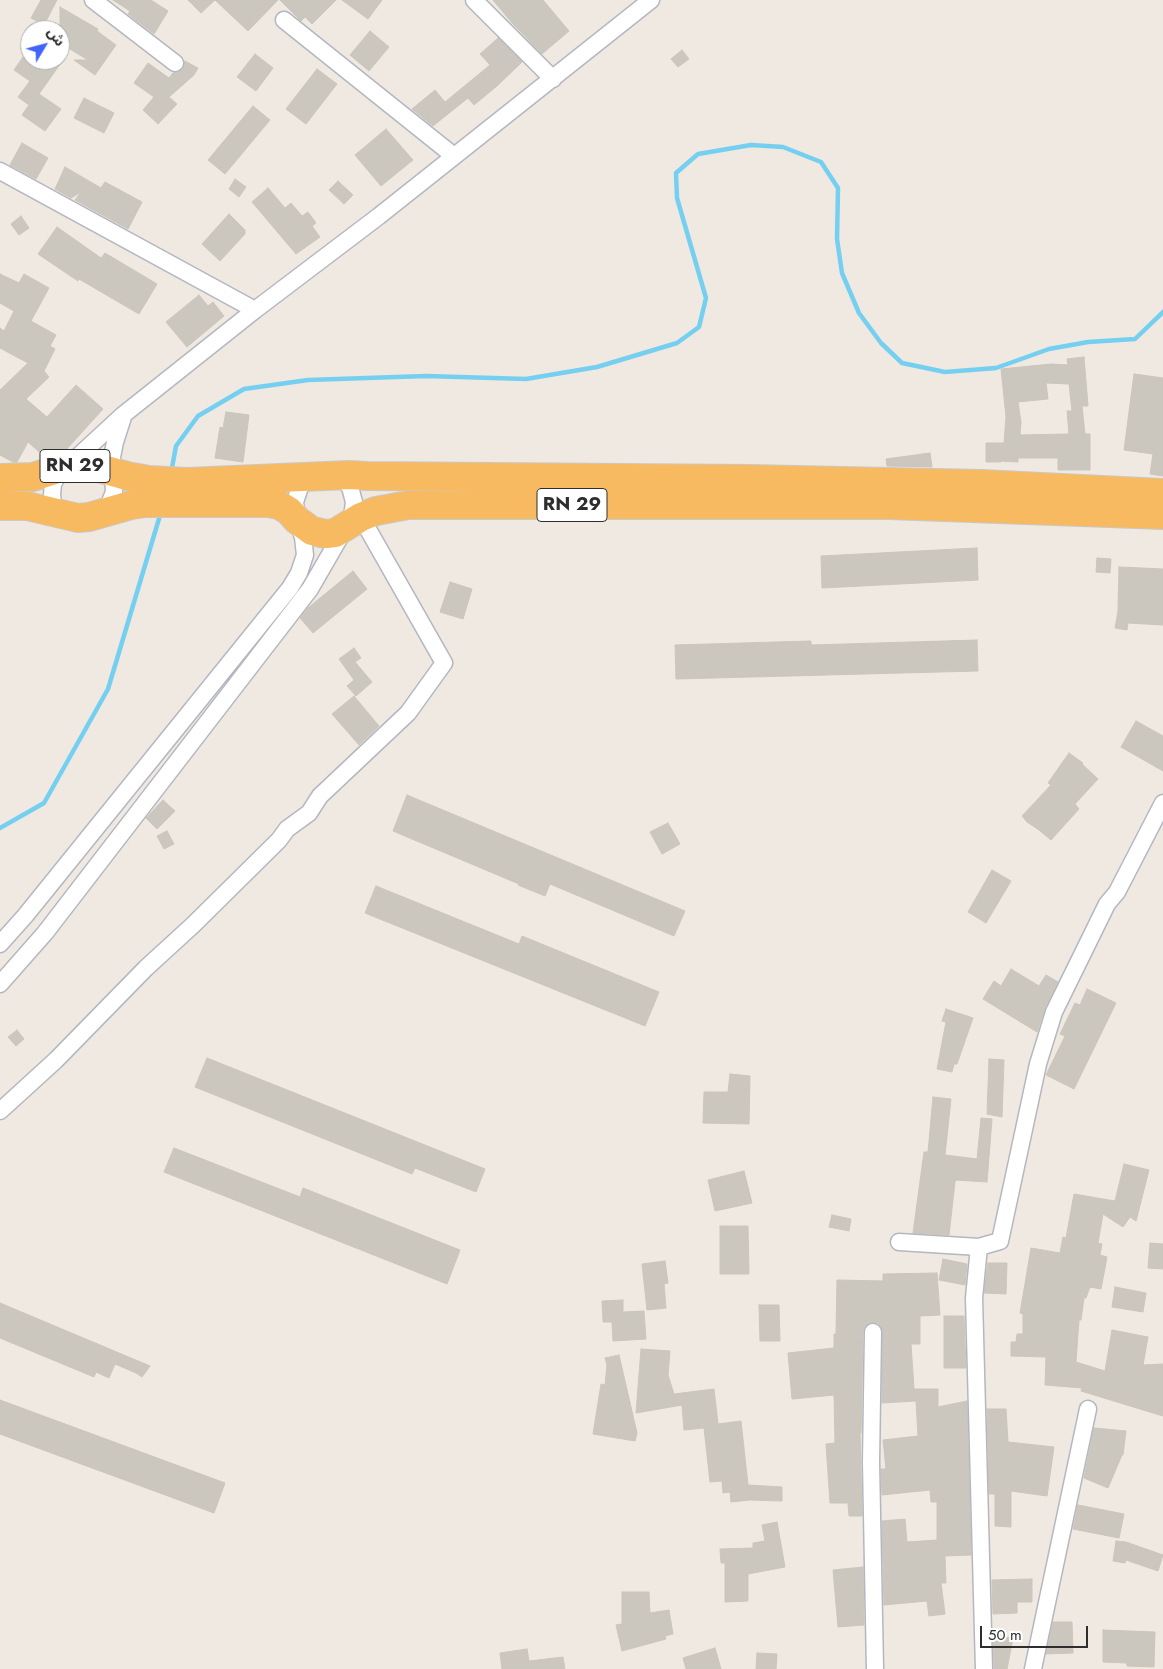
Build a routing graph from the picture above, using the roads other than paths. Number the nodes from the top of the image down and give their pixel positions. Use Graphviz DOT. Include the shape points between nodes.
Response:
graph roads {
  1 [pos="93,0"];
  2 [pos="474,0"];
  3 [pos="645,2"];
  4 [pos="284,20"];
  5 [pos="175,63"];
  6 [pos="553,79"];
  7 [pos="454,156"];
  8 [pos="0,171"];
  9 [pos="255,310"];
  10 [pos="123,414"];
  11 [pos="64,467"];
  12 [pos="112,473"];
  13 [pos="339,475"];
  14 [pos="306,477"];
  15 [pos="0,478"];
  16 [pos="1163,493"];
  17 [pos="0,506"];
  18 [pos="106,512"];
  19 [pos="57,513"];
  20 [pos="1163,515"];
  21 [pos="296,520"];
  22 [pos="354,521"];
  23 [pos="1163,803"];
  24 [pos="0,944"];
  25 [pos="0,984"];
  26 [pos="0,1111"];
  27 [pos="899,1242"];
  28 [pos="979,1247"];
  29 [pos="873,1332"];
  30 [pos="1088,1409"];
  31 [pos="875,1669"];
  32 [pos="984,1669"];
  33 [pos="1033,1669"];
  1 -- 5 [label="street"];
  2 -- 6 [label="street"];
  3 -- 6 [label="street"];
  4 -- 7 [label="street"];
  6 -- 7 [label="street"];
  7 -- 9 [label="street"];
  8 -- 9 [label="street"];
  9 -- 10 [label="street"];
  10 -- 11 [label="street"];
  10 -- 12 [label="street" via="112,457"];
  11 -- 12 [label="highway, RN 29" via="90,466"];
  11 -- 15 [label="highway, RN 29" via="33,477"];
  11 -- 19 [label="street" via="52,489"];
  12 -- 14 [label="highway, RN 29" via="149,480 188,482"];
  12 -- 18 [label="street" via="114,492"];
  13 -- 14 [label="highway, RN 29"];
  13 -- 16 [label="highway, RN 29" via="982,484"];
  13 -- 22 [label="street" via="350,487 354,502 351,518"];
  14 -- 21 [label="street" via="294,502"];
  17 -- 19 [label="highway, RN 29" via="27,506"];
  18 -- 19 [label="highway, RN 29" via="78,518"];
  18 -- 21 [label="highway, RN 29" via="146,502 268,503 279,505"];
  20 -- 22 [label="highway, RN 29" via="889,505 424,505 392,507"];
  21 -- 22 [label="highway, RN 29" via="312,531 326,534 335,533"];
  21 -- 24 [label="street" via="303,537 305,555 290,588"];
  22 -- 25 [label="street" via="310,589 45,933"];
  22 -- 26 [label="street" via="444,663 408,713 320,796 309,813 286,829 279,840 193,925"];
  23 -- 28 [label="street" via="1117,892 1107,904 1054,1012 1038,1064 1000,1241"];
  27 -- 28 [label="street"];
  28 -- 32 [label="street" via="974,1298"];
  29 -- 31 [label="street" via="871,1462"];
  30 -- 33 [label="street"];
}
